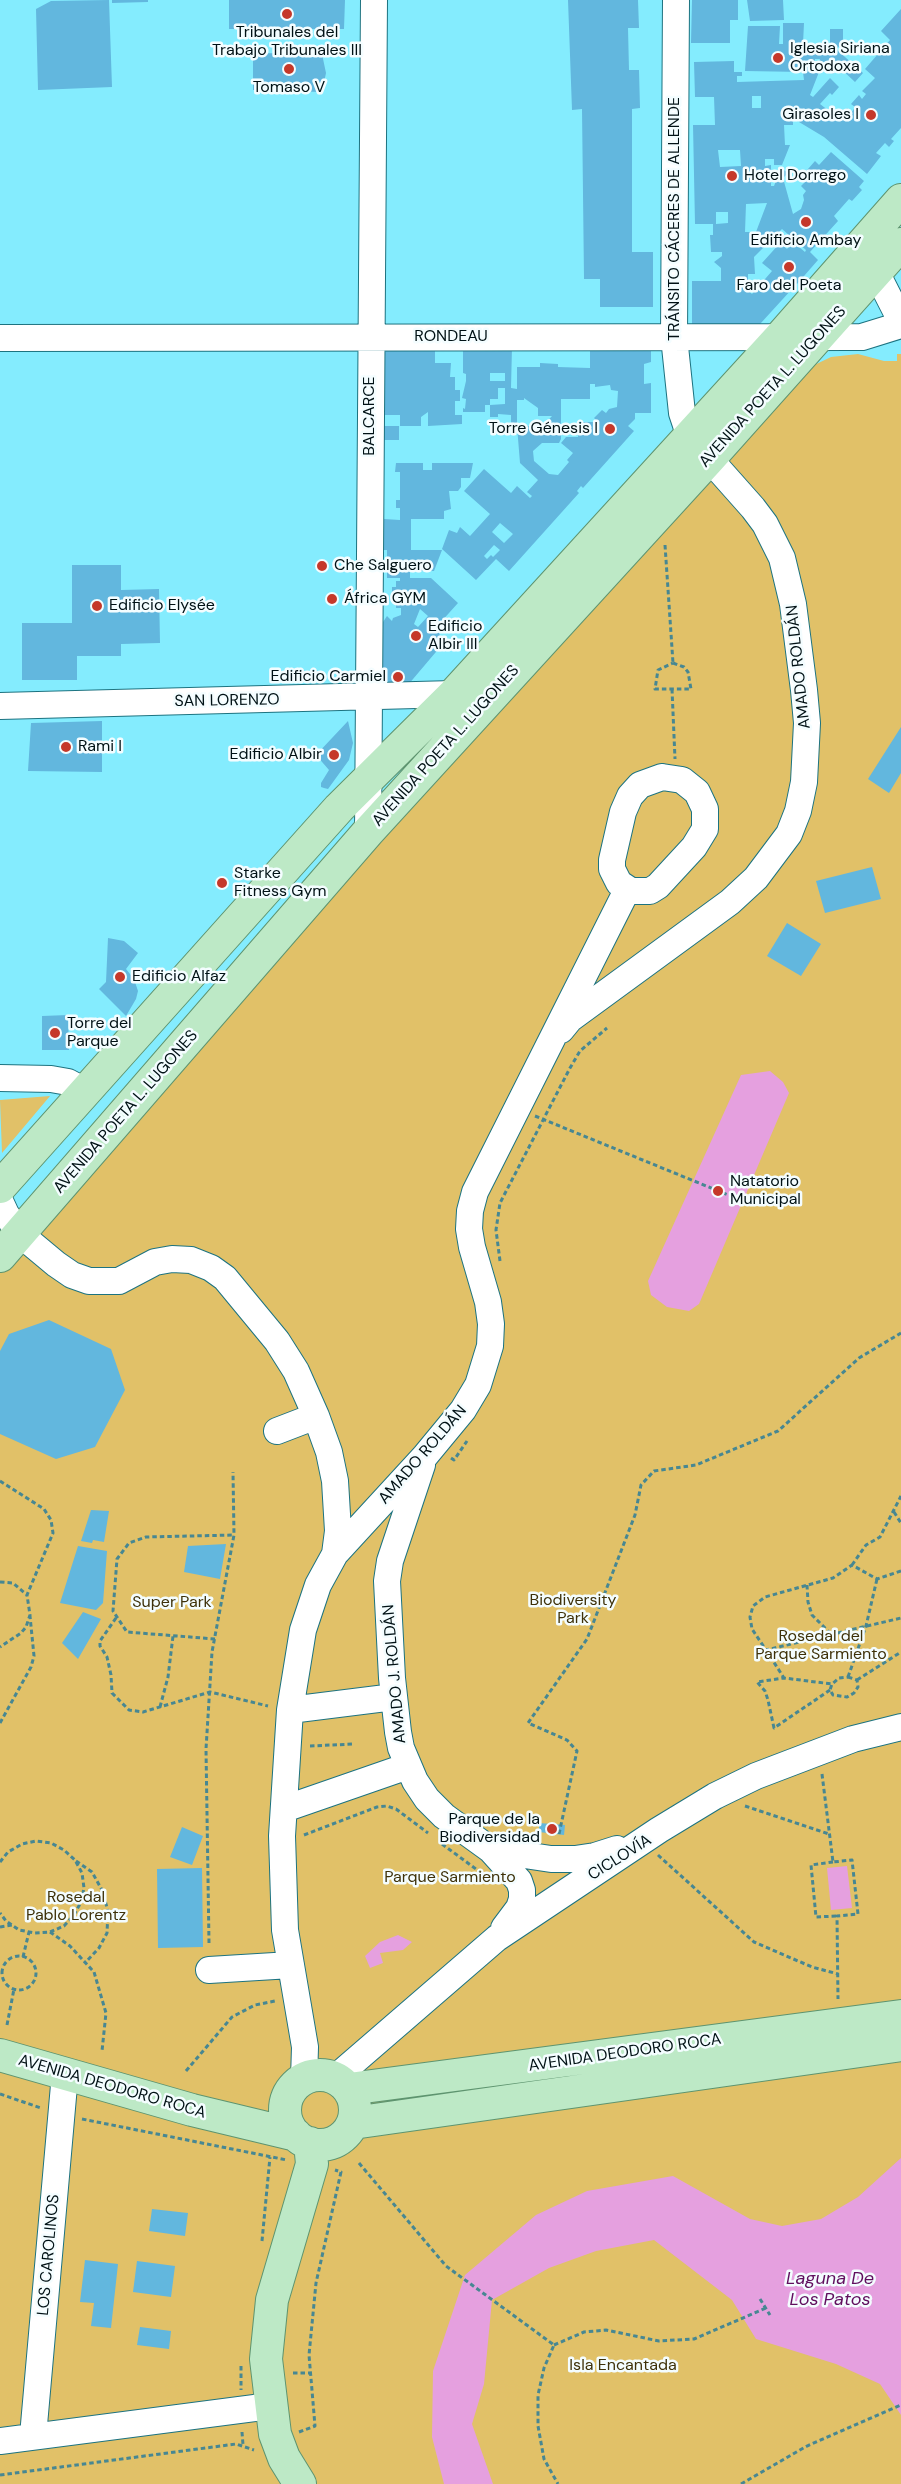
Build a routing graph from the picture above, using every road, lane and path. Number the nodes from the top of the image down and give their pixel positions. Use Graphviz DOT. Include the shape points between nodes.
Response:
graph roads {
  1 [pos="374,0"];
  2 [pos="676,0"];
  3 [pos="901,200"];
  4 [pos="901,244"];
  5 [pos="876,272"];
  6 [pos="901,323"];
  7 [pos="782,335"];
  8 [pos="819,336"];
  9 [pos="371,337"];
  10 [pos="674,337"];
  11 [pos="0,338"];
  12 [pos="699,448"];
  13 [pos="663,510"];
  14 [pos="673,663"];
  15 [pos="672,689"];
  16 [pos="454,694"];
  17 [pos="369,697"];
  18 [pos="0,706"];
  19 [pos="675,762"];
  20 [pos="368,779"];
  21 [pos="368,832"];
  22 [pos="627,890"];
  23 [pos="607,1028"];
  24 [pos="551,1040"];
  25 [pos="0,1078"];
  26 [pos="85,1091"];
  27 [pos="517,1108"];
  28 [pos="543,1119"];
  29 [pos="0,1187"];
  30 [pos="0,1201"];
  31 [pos="743,1201"];
  32 [pos="10,1245"];
  33 [pos="501,1266"];
  34 [pos="901,1333"];
  35 [pos="316,1416"];
  36 [pos="277,1431"];
  37 [pos="468,1440"];
  38 [pos="429,1451"];
  39 [pos="234,1472"];
  40 [pos="0,1481"];
  41 [pos="901,1496"];
  42 [pos="894,1512"];
  43 [pos="901,1523"];
  44 [pos="234,1535"];
  45 [pos="335,1554"];
  46 [pos="852,1565"];
  47 [pos="901,1571"];
  48 [pos="877,1579"];
  49 [pos="0,1582"];
  50 [pos="807,1585"];
  51 [pos="27,1595"];
  52 [pos="30,1615"];
  53 [pos="116,1618"];
  54 [pos="901,1618"];
  55 [pos="866,1626"];
  56 [pos="831,1634"];
  57 [pos="173,1636"];
  58 [pos="214,1639"];
  59 [pos="0,1647"];
  60 [pos="766,1650"];
  61 [pos="901,1652"];
  62 [pos="848,1677"];
  63 [pos="784,1678"];
  64 [pos="857,1680"];
  65 [pos="832,1684"];
  66 [pos="830,1690"];
  67 [pos="210,1692"];
  68 [pos="394,1697"];
  69 [pos="247,1702"];
  70 [pos="160,1707"];
  71 [pos="290,1710"];
  72 [pos="0,1723"];
  73 [pos="901,1727"];
  74 [pos="354,1744"];
  75 [pos="305,1747"];
  76 [pos="819,1750"];
  77 [pos="408,1766"];
  78 [pos="715,1796"];
  79 [pos="284,1809"];
  80 [pos="559,1834"];
  81 [pos="829,1834"];
  82 [pos="643,1840"];
  83 [pos="300,1841"];
  84 [pos="491,1850"];
  85 [pos="8,1852"];
  86 [pos="0,1855"];
  87 [pos="75,1860"];
  88 [pos="0,1862"];
  89 [pos="833,1862"];
  90 [pos="489,1879"];
  91 [pos="0,1913"];
  92 [pos="837,1916"];
  93 [pos="12,1925"];
  94 [pos="0,1927"];
  95 [pos="29,1932"];
  96 [pos="50,1932"];
  97 [pos="497,1938"];
  98 [pos="209,1943"];
  99 [pos="23,1957"];
  100 [pos="85,1963"];
  101 [pos="291,1965"];
  102 [pos="209,1970"];
  103 [pos="838,1974"];
  104 [pos="14,1989"];
  105 [pos="277,2001"];
  106 [pos="838,2004"];
  107 [pos="901,2016"];
  108 [pos="4,2040"];
  109 [pos="901,2045"];
  110 [pos="102,2051"];
  111 [pos="186,2071"];
  112 [pos="64,2074"];
  113 [pos="342,2084"];
  114 [pos="295,2090"];
  115 [pos="0,2094"];
  116 [pos="62,2115"];
  117 [pos="223,2118"];
  118 [pos="353,2123"];
  119 [pos="306,2148"];
  120 [pos="359,2163"];
  121 [pos="760,2299"];
  122 [pos="766,2307"];
  123 [pos="770,2315"];
  124 [pos="554,2345"];
  125 [pos="901,2405"];
  126 [pos="270,2406"];
  127 [pos="33,2436"];
  128 [pos="0,2441"];
  129 [pos="282,2465"];
  130 [pos="0,2475"];
  131 [pos="558,2484"];
  132 [pos="741,2484"];
  1 -- 9 [label="street, BALCARCE"];
  2 -- 10 [label="street, TRÁNSITO CÁCERES DE ALLENDE"];
  3 -- 7 [label="main road, AVENIDA POETA L. LUGONES"];
  4 -- 5 [label="main road, AVENIDA POETA L. LUGONES"];
  5 -- 6 [label="street"];
  5 -- 8 [label="main road, AVENIDA POETA L. LUGONES"];
  6 -- 8 [label="street, RONDEAU" via="862,337"];
  7 -- 8 [label="street, RONDEAU"];
  7 -- 10 [label="street, RONDEAU"];
  7 -- 12 [label="main road, AVENIDA POETA L. LUGONES"];
  8 -- 12 [label="main road, AVENIDA POETA L. LUGONES"];
  9 -- 10 [label="street, RONDEAU"];
  9 -- 11 [label="street, RONDEAU"];
  9 -- 17 [label="street, BALCARCE"];
  10 -- 12 [label="street, TRÁNSITO CÁCERES DE ALLENDE" via="682,413"];
  12 -- 13 [label="main road, AVENIDA POETA L. LUGONES"];
  12 -- 16 [label="main road, AVENIDA POETA L. LUGONES"];
  12 -- 24 [label="street, AMADO ROLDÁN" via="765,524 788,578 807,723 798,812 784,842 750,884 570,1019"];
  13 -- 14 [label="path"];
  13 -- 21 [label="main road, AVENIDA POETA L. LUGONES"];
  14 -- 15 [label="path" via="658,670 655,681 655,689"];
  14 -- 15 [label="path" via="688,672 691,689"];
  15 -- 19 [label="path"];
  16 -- 17 [label="street, SAN LORENZO"];
  16 -- 20 [label="main road, AVENIDA POETA L. LUGONES"];
  17 -- 18 [label="street, SAN LORENZO"];
  17 -- 20 [label="street, BALCARCE"];
  20 -- 21 [label="street, BALCARCE"];
  20 -- 26 [label="main road, AVENIDA POETA L. LUGONES"];
  21 -- 32 [label="main road, AVENIDA POETA L. LUGONES"];
  22 -- 22 [label="street" via="616,879 612,864 630,796 653,779 672,777 686,782 704,805 703,833 658,886 641,892"];
  22 -- 24 [label="street, AMADO ROLDÁN"];
  23 -- 28 [label="path" via="580,1051"];
  24 -- 27 [label="street, AMADO ROLDÁN"];
  25 -- 26 [label="street" via="51,1079"];
  26 -- 29 [label="main road, AVENIDA POETA L. LUGONES"];
  27 -- 28 [label="path"];
  27 -- 38 [label="street, AMADO ROLDÁN" via="470,1210 472,1247 488,1302 490,1346 478,1385 464,1410"];
  28 -- 31 [label="path"];
  28 -- 33 [label="path" via="500,1203 496,1230"];
  30 -- 32 [label="street"];
  32 -- 35 [label="street" via="90,1281 119,1281 155,1262 172,1259 191,1260 211,1268 225,1278 278,1341"];
  34 -- 80 [label="path" via="860,1358 778,1431 696,1465 654,1471 641,1485 636,1515 587,1639 528,1723 567,1740 577,1751"];
  35 -- 36 [label="street"];
  35 -- 45 [label="street" via="335,1482"];
  37 -- 38 [label="path" via="454,1460"];
  38 -- 45 [label="street, AMADO ROLDÁN"];
  38 -- 68 [label="street, AMADO J. ROLDÁN" via="390,1561 387,1581"];
  39 -- 44 [label="path"];
  40 -- 51 [label="path" via="44,1509 51,1520 52,1533"];
  41 -- 42 [label="path"];
  42 -- 43 [label="path"];
  42 -- 46 [label="path" via="880,1537 866,1545"];
  44 -- 53 [label="path" via="146,1537 129,1543 117,1559 112,1599"];
  44 -- 58 [label="path"];
  45 -- 71 [label="street" via="318,1585 303,1630"];
  46 -- 48 [label="path"];
  46 -- 50 [label="path" via="833,1578"];
  47 -- 48 [label="path"];
  48 -- 55 [label="path"];
  49 -- 51 [label="path" via="13,1583"];
  50 -- 56 [label="path" via="812,1615"];
  50 -- 60 [label="path" via="765,1597 753,1606 752,1629"];
  51 -- 52 [label="path"];
  52 -- 59 [label="path" via="21,1634"];
  52 -- 72 [label="path" via="34,1656 31,1667"];
  53 -- 57 [label="path" via="127,1632"];
  53 -- 70 [label="path" via="100,1641 111,1675 112,1693 129,1710 143,1712"];
  54 -- 55 [label="path"];
  55 -- 56 [label="path"];
  55 -- 62 [label="path"];
  56 -- 60 [label="path"];
  57 -- 58 [label="path"];
  57 -- 70 [label="path"];
  58 -- 67 [label="path"];
  60 -- 63 [label="path"];
  61 -- 64 [label="path"];
  62 -- 64 [label="path"];
  62 -- 65 [label="path"];
  63 -- 65 [label="path"];
  63 -- 66 [label="path" via="757,1682 768,1700 774,1728"];
  64 -- 66 [label="path" via="858,1687 847,1697 833,1695"];
  65 -- 66 [label="path"];
  67 -- 69 [label="path"];
  67 -- 70 [label="path"];
  67 -- 98 [label="path" via="206,1749"];
  68 -- 71 [label="street"];
  68 -- 77 [label="street, AMADO J. ROLDÁN" via="401,1748"];
  71 -- 79 [label="street"];
  73 -- 76 [label="street"];
  74 -- 75 [label="path"];
  76 -- 78 [label="street"];
  76 -- 81 [label="path"];
  77 -- 79 [label="street"];
  77 -- 84 [label="street, AMADO J. ROLDÁN" via="427,1799"];
  78 -- 81 [label="path"];
  78 -- 82 [label="street"];
  79 -- 101 [label="street" via="285,1930"];
  81 -- 89 [label="path"];
  82 -- 84 [label="street, AMADO J. ROLDÁN" via="574,1859"];
  82 -- 97 [label="street"];
  82 -- 103 [label="path" via="754,1942"];
  83 -- 90 [label="path" via="307,1833 387,1806"];
  84 -- 97 [label="street" via="519,1881 522,1899"];
  85 -- 86 [label="path"];
  85 -- 87 [label="path" via="36,1841 58,1846"];
  85 -- 88 [label="path"];
  87 -- 96 [label="path" via="82,1873 81,1902 64,1926"];
  87 -- 100 [label="path" via="92,1872 108,1911 107,1933"];
  89 -- 92 [label="path" via="852,1860 858,1914"];
  89 -- 92 [label="path" via="811,1865 816,1917"];
  91 -- 93 [label="path"];
  92 -- 103 [label="path"];
  93 -- 94 [label="path"];
  93 -- 95 [label="path"];
  95 -- 96 [label="path"];
  95 -- 99 [label="path"];
  96 -- 100 [label="path"];
  97 -- 113 [label="street" via="449,1978"];
  99 -- 104 [label="path" via="7,1961 2,1971 4,1982"];
  99 -- 104 [label="path" via="35,1967 35,1978 29,1987"];
  100 -- 110 [label="path" via="94,1972 105,2013"];
  101 -- 102 [label="street"];
  101 -- 114 [label="street" via="305,2047"];
  103 -- 106 [label="path"];
  104 -- 108 [label="path"];
  105 -- 111 [label="path" via="255,2005 232,2017"];
  107 -- 113 [label="main road, AVENIDA DEODORO ROCA"];
  108 -- 112 [label="main road, AVENIDA DEODORO ROCA"];
  109 -- 118 [label="main road, AVENIDA DEODORO ROCA"];
  112 -- 116 [label="street, LOS CAROLINOS"];
  112 -- 117 [label="main road, AVENIDA DEODORO ROCA"];
  113 -- 114 [label="main road" via="325,2075"];
  113 -- 118 [label="main road" via="354,2100"];
  114 -- 117 [label="main road, AVENIDA DEODORO ROCA" via="270,2108"];
  114 -- 119 [label="main road" via="287,2120"];
  115 -- 116 [label="path"];
  116 -- 119 [label="path"];
  116 -- 127 [label="street, LOS CAROLINOS"];
  117 -- 119 [label="main road, AVENIDA DEODORO ROCA"];
  118 -- 119 [label="main road" via="330,2144"];
  119 -- 126 [label="main road" via="272,2300 266,2359"];
  119 -- 129 [label="path" via="341,2172 315,2283 309,2355 315,2426"];
  120 -- 124 [label="path" via="446,2266"];
  121 -- 122 [label="path"];
  122 -- 123 [label="path"];
  122 -- 124 [label="path" via="694,2339 659,2341 606,2330 584,2332"];
  124 -- 131 [label="path" via="538,2395 538,2426 544,2459"];
  125 -- 132 [label="path" via="807,2446"];
  126 -- 127 [label="street"];
  126 -- 129 [label="main road"];
  127 -- 128 [label="street"];
  129 -- 130 [label="path" via="236,2444"];
}
